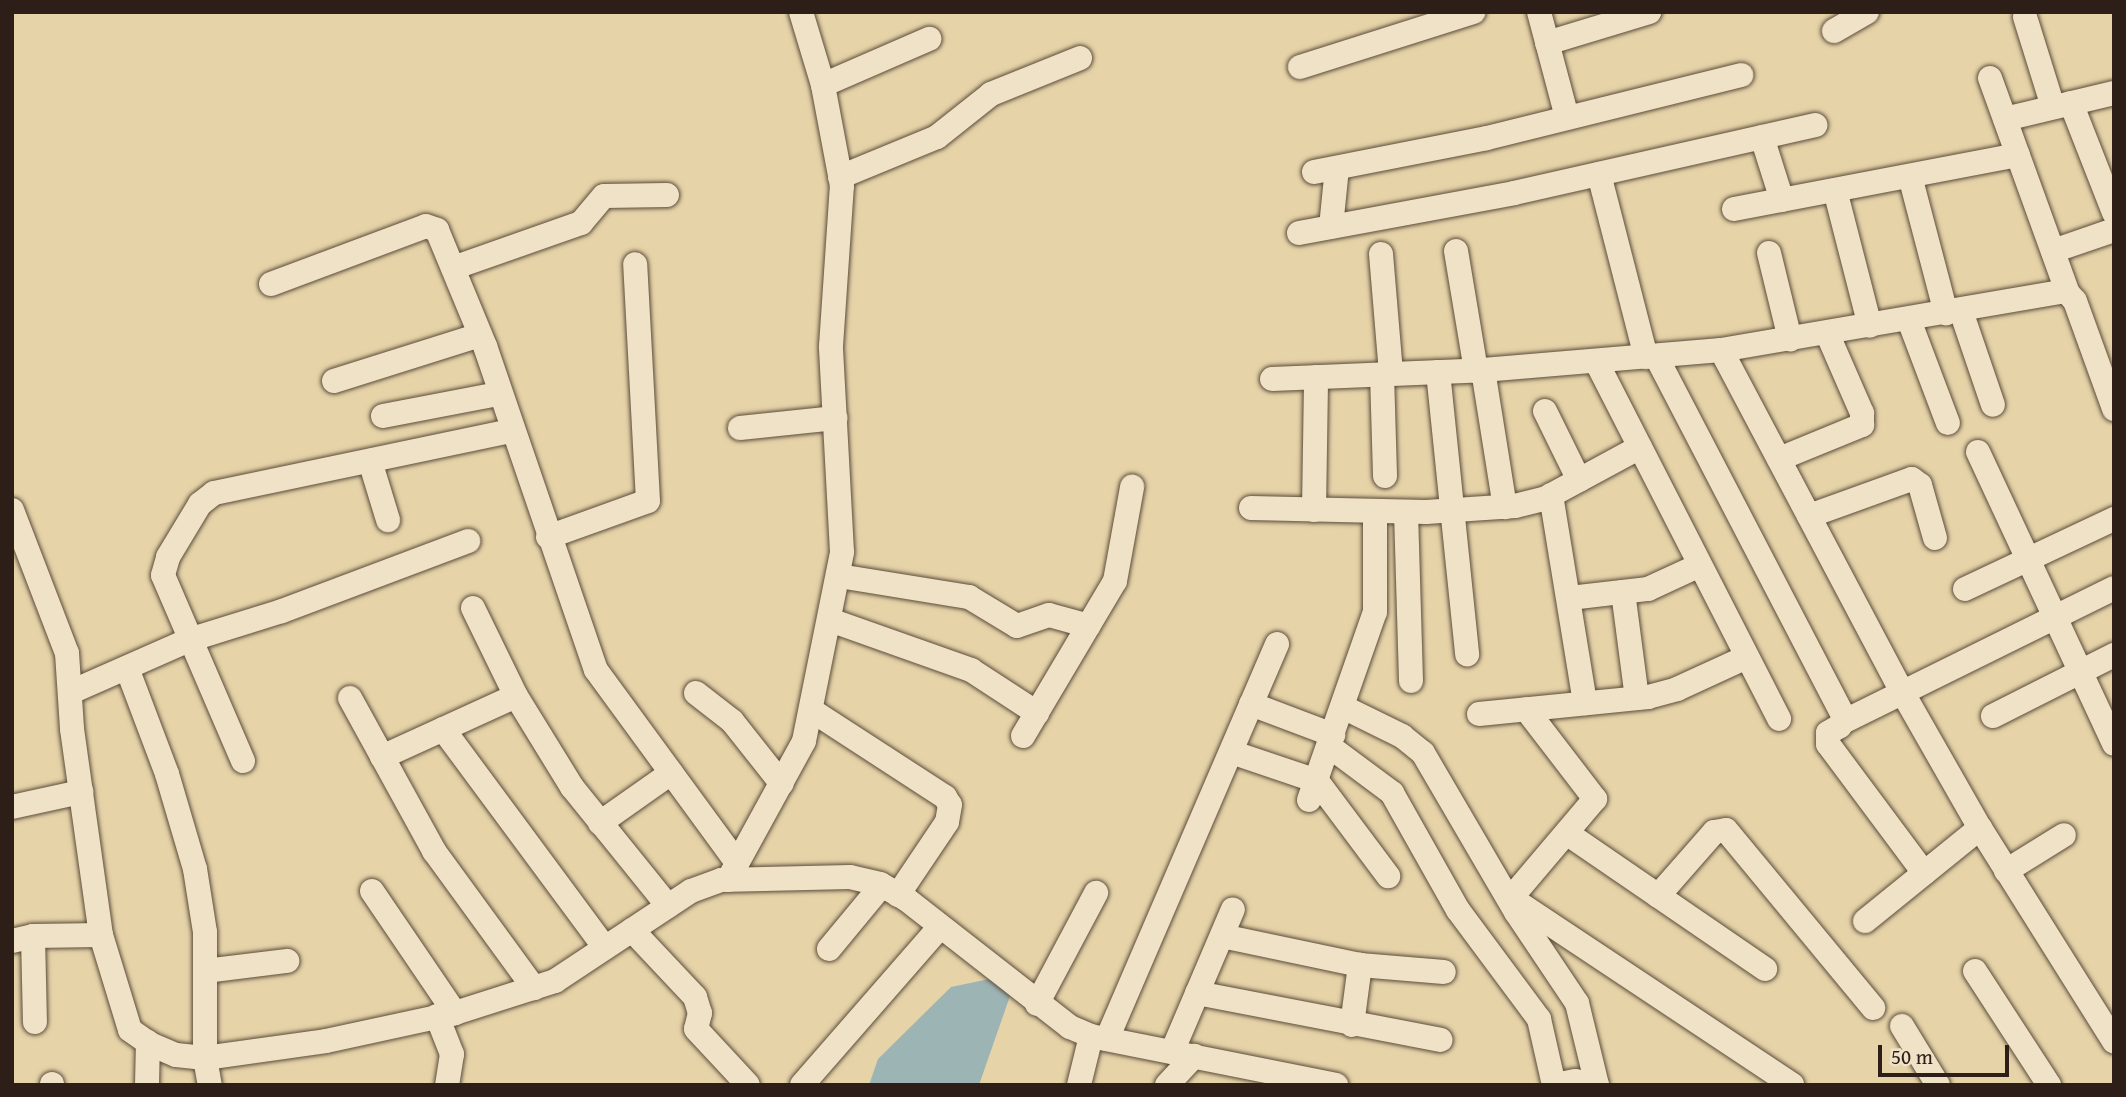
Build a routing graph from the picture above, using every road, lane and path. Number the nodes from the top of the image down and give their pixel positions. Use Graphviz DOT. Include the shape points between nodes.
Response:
graph roads {
  1 [pos="801,12"];
  2 [pos="1473,12"];
  3 [pos="1539,12"];
  4 [pos="1649,12"];
  5 [pos="1867,12"];
  6 [pos="2025,17"];
  7 [pos="1834,31"];
  8 [pos="929,39"];
  9 [pos="1547,43"];
  10 [pos="1080,58"];
  11 [pos="1300,66"];
  12 [pos="1741,75"];
  13 [pos="1990,78"];
  14 [pos="822,85"];
  15 [pos="2114,93"];
  16 [pos="2062,105"];
  17 [pos="1567,117"];
  18 [pos="2005,119"];
  19 [pos="1815,125"];
  20 [pos="1762,137"];
  21 [pos="2018,155"];
  22 [pos="1599,174"];
  23 [pos="1910,176"];
  24 [pos="841,177"];
  25 [pos="1835,190"];
  26 [pos="667,194"];
  27 [pos="1782,200"];
  28 [pos="1734,209"];
  29 [pos="2114,212"];
  30 [pos="1331,227"];
  31 [pos="2114,230"];
  32 [pos="1299,233"];
  33 [pos="1456,251"];
  34 [pos="2053,251"];
  35 [pos="1769,253"];
  36 [pos="1381,254"];
  37 [pos="635,264"];
  38 [pos="453,268"];
  39 [pos="271,284"];
  40 [pos="2068,293"];
  41 [pos="1953,312"];
  42 [pos="1909,320"];
  43 [pos="1870,326"];
  44 [pos="1827,333"];
  45 [pos="480,335"];
  46 [pos="1790,339"];
  47 [pos="1721,350"];
  48 [pos="1651,356"];
  49 [pos="1596,361"];
  50 [pos="1480,370"];
  51 [pos="1438,372"];
  52 [pos="1387,374"];
  53 [pos="1316,377"];
  54 [pos="1272,379"];
  55 [pos="334,381"];
  56 [pos="498,394"];
  57 [pos="1993,405"];
  58 [pos="2114,408"];
  59 [pos="1545,411"];
  60 [pos="383,416"];
  61 [pos="835,418"];
  62 [pos="1948,423"];
  63 [pos="740,428"];
  64 [pos="511,431"];
  65 [pos="1640,447"];
  66 [pos="1978,452"];
  67 [pos="1779,460"];
  68 [pos="370,461"];
  69 [pos="1385,476"];
  70 [pos="1579,480"];
  71 [pos="1132,487"];
  72 [pos="1550,495"];
  73 [pos="1506,507"];
  74 [pos="1251,508"];
  75 [pos="12,510"];
  76 [pos="1314,510"];
  77 [pos="1375,511"];
  78 [pos="1452,511"];
  79 [pos="1406,512"];
  80 [pos="1809,516"];
  81 [pos="2114,519"];
  82 [pos="388,520"];
  83 [pos="548,537"];
  84 [pos="1936,538"];
  85 [pos="468,541"];
  86 [pos="2026,561"];
  87 [pos="1700,565"];
  88 [pos="839,576"];
  89 [pos="2114,588"];
  90 [pos="1965,589"];
  91 [pos="1623,592"];
  92 [pos="1570,598"];
  93 [pos="473,608"];
  94 [pos="2052,618"];
  95 [pos="830,620"];
  96 [pos="1089,626"];
  97 [pos="189,640"];
  98 [pos="1277,644"];
  99 [pos="1467,655"];
  100 [pos="2114,655"];
  101 [pos="1747,657"];
  102 [pos="127,668"];
  103 [pos="2079,673"];
  104 [pos="1411,681"];
  105 [pos="71,692"];
  106 [pos="696,693"];
  107 [pos="1904,695"];
  108 [pos="516,696"];
  109 [pos="350,698"];
  110 [pos="1637,698"];
  111 [pos="1585,703"];
  112 [pos="1251,704"];
  113 [pos="1343,707"];
  114 [pos="1526,709"];
  115 [pos="811,710"];
  116 [pos="1037,713"];
  117 [pos="1479,714"];
  118 [pos="1993,716"];
  119 [pos="1779,719"];
  120 [pos="1843,722"];
  121 [pos="443,729"];
  122 [pos="1023,736"];
  123 [pos="1331,740"];
  124 [pos="2114,744"];
  125 [pos="1231,752"];
  126 [pos="382,757"];
  127 [pos="243,761"];
  128 [pos="671,773"];
  129 [pos="782,784"];
  130 [pos="1313,791"];
  131 [pos="80,792"];
  132 [pos="12,807"];
  133 [pos="600,823"];
  134 [pos="1980,828"];
  135 [pos="1567,834"];
  136 [pos="2063,835"];
  137 [pos="732,871"];
  138 [pos="2006,871"];
  139 [pos="1924,873"];
  140 [pos="1388,876"];
  141 [pos="890,890"];
  142 [pos="372,891"];
  143 [pos="1096,893"];
  144 [pos="1508,896"];
  145 [pos="1658,896"];
  146 [pos="668,906"];
  147 [pos="1233,909"];
  148 [pos="1864,921"];
  149 [pos="940,927"];
  150 [pos="632,930"];
  151 [pos="102,935"];
  152 [pos="1222,936"];
  153 [pos="22,939"];
  154 [pos="605,948"];
  155 [pos="830,948"];
  156 [pos="287,961"];
  157 [pos="1360,965"];
  158 [pos="1765,969"];
  159 [pos="205,971"];
  160 [pos="1975,971"];
  161 [pos="1444,972"];
  162 [pos="534,988"];
  163 [pos="1197,993"];
  164 [pos="1037,1004"];
  165 [pos="1873,1009"];
  166 [pos="446,1014"];
  167 [pos="35,1022"];
  168 [pos="1352,1025"];
  169 [pos="1902,1026"];
  170 [pos="1099,1037"];
  171 [pos="1440,1040"];
  172 [pos="148,1042"];
  173 [pos="2114,1042"];
  174 [pos="1183,1054"];
  175 [pos="205,1058"];
  176 [pos="809,1082"];
  177 [pos="1326,1084"];
  178 [pos="1594,1084"];
  179 [pos="147,1085"];
  180 [pos="211,1085"];
  181 [pos="447,1085"];
  182 [pos="748,1085"];
  183 [pos="1079,1085"];
  184 [pos="1167,1085"];
  185 [pos="1555,1085"];
  186 [pos="1792,1085"];
  187 [pos="1938,1085"];
  188 [pos="2049,1085"];
  1 -- 14 [label="street"];
  2 -- 11 [label="street"];
  3 -- 9 [label="street"];
  4 -- 9 [label="street"];
  5 -- 7 [label="street"];
  6 -- 16 [label="street"];
  8 -- 14 [label="street"];
  9 -- 17 [label="street"];
  10 -- 24 [label="street" via="991,94 937,137"];
  12 -- 17 [label="street"];
  13 -- 18 [label="street"];
  14 -- 24 [label="street"];
  15 -- 16 [label="street"];
  16 -- 18 [label="street"];
  16 -- 29 [label="street"];
  17 -- 30 [label="street" via="1326,170"];
  18 -- 21 [label="street"];
  19 -- 20 [label="street"];
  20 -- 22 [label="street"];
  20 -- 27 [label="street"];
  21 -- 23 [label="street"];
  21 -- 34 [label="street"];
  22 -- 30 [label="street"];
  22 -- 48 [label="street"];
  23 -- 25 [label="street"];
  23 -- 41 [label="street"];
  24 -- 61 [label="street" via="831,346"];
  25 -- 27 [label="street"];
  25 -- 43 [label="street"];
  26 -- 38 [label="street" via="604,196 581,223"];
  27 -- 28 [label="street"];
  30 -- 32 [label="street"];
  31 -- 34 [label="street"];
  33 -- 50 [label="street"];
  34 -- 40 [label="street"];
  35 -- 46 [label="street"];
  36 -- 52 [label="street"];
  37 -- 83 [label="street" via="648,501"];
  38 -- 39 [label="street" via="437,230 430,225"];
  38 -- 45 [label="street"];
  40 -- 41 [label="street"];
  40 -- 58 [label="street"];
  41 -- 42 [label="street"];
  41 -- 57 [label="street"];
  42 -- 43 [label="street"];
  42 -- 62 [label="street"];
  43 -- 44 [label="street"];
  44 -- 46 [label="street"];
  44 -- 67 [label="street" via="1862,413 1862,425"];
  45 -- 55 [label="street"];
  45 -- 56 [label="street"];
  46 -- 47 [label="street"];
  47 -- 48 [label="street"];
  47 -- 67 [label="street"];
  48 -- 49 [label="street"];
  48 -- 120 [label="street"];
  49 -- 50 [label="street"];
  49 -- 65 [label="street"];
  50 -- 51 [label="street"];
  50 -- 73 [label="street"];
  51 -- 52 [label="street"];
  51 -- 78 [label="street"];
  52 -- 53 [label="street"];
  52 -- 69 [label="street"];
  53 -- 54 [label="street"];
  53 -- 76 [label="street"];
  56 -- 60 [label="street"];
  56 -- 64 [label="street"];
  59 -- 70 [label="street"];
  61 -- 63 [label="street"];
  61 -- 88 [label="street" via="842,526"];
  64 -- 68 [label="street"];
  64 -- 83 [label="street"];
  65 -- 70 [label="street"];
  65 -- 87 [label="street"];
  66 -- 86 [label="street"];
  67 -- 80 [label="street"];
  68 -- 82 [label="street"];
  68 -- 97 [label="street" via="206,497 163,569"];
  70 -- 72 [label="street"];
  71 -- 96 [label="street" via="1115,581"];
  72 -- 73 [label="street"];
  72 -- 92 [label="street"];
  73 -- 78 [label="street"];
  74 -- 76 [label="street"];
  75 -- 105 [label="street" via="67,653"];
  76 -- 77 [label="street"];
  77 -- 79 [label="street"];
  77 -- 113 [label="street" via="1375,612"];
  78 -- 79 [label="street"];
  78 -- 99 [label="street"];
  79 -- 104 [label="street"];
  80 -- 84 [label="street" via="1912,480 1920,485"];
  80 -- 107 [label="street"];
  81 -- 86 [label="street"];
  83 -- 128 [label="street" via="596,670"];
  85 -- 97 [label="street" via="282,611"];
  86 -- 90 [label="street"];
  86 -- 94 [label="street"];
  87 -- 91 [label="street" via="1661,586"];
  87 -- 101 [label="street"];
  88 -- 95 [label="street"];
  88 -- 96 [label="street" via="969,597 1017,626 1049,615"];
  89 -- 94 [label="street"];
  91 -- 92 [label="street"];
  91 -- 110 [label="street"];
  92 -- 111 [label="street"];
  93 -- 108 [label="street"];
  94 -- 103 [label="street"];
  94 -- 107 [label="street"];
  95 -- 115 [label="street"];
  95 -- 116 [label="street" via="971,670"];
  96 -- 116 [label="street"];
  97 -- 102 [label="street"];
  97 -- 127 [label="street"];
  98 -- 112 [label="street"];
  100 -- 103 [label="street"];
  101 -- 110 [label="street" via="1677,689"];
  101 -- 119 [label="street"];
  102 -- 105 [label="street"];
  102 -- 159 [label="street" via="167,774 195,869 204,924"];
  103 -- 118 [label="street"];
  103 -- 124 [label="street"];
  105 -- 131 [label="street"];
  106 -- 129 [label="street" via="737,726"];
  107 -- 120 [label="street"];
  107 -- 134 [label="street"];
  108 -- 121 [label="street"];
  108 -- 133 [label="street"];
  109 -- 126 [label="street"];
  110 -- 111 [label="street"];
  111 -- 114 [label="street"];
  112 -- 123 [label="street"];
  112 -- 125 [label="street"];
  113 -- 123 [label="street"];
  113 -- 144 [label="street" via="1414,743"];
  114 -- 117 [label="street"];
  114 -- 135 [label="street" via="1593,794 1593,804"];
  115 -- 129 [label="street" via="804,741"];
  115 -- 141 [label="street" via="945,797 950,805 947,822"];
  116 -- 122 [label="street"];
  120 -- 139 [label="street" via="1828,733 1828,744"];
  121 -- 126 [label="street"];
  121 -- 154 [label="street"];
  123 -- 130 [label="street"];
  123 -- 185 [label="street" via="1397,802 1458,911 1539,1019"];
  125 -- 130 [label="street"];
  125 -- 170 [label="street"];
  126 -- 162 [label="street" via="434,851"];
  128 -- 133 [label="street"];
  128 -- 137 [label="street"];
  129 -- 137 [label="street"];
  130 -- 140 [label="street"];
  131 -- 132 [label="street"];
  131 -- 151 [label="street"];
  133 -- 146 [label="street"];
  134 -- 138 [label="street"];
  134 -- 139 [label="street"];
  135 -- 144 [label="street"];
  135 -- 145 [label="street"];
  136 -- 138 [label="street"];
  137 -- 141 [label="street" via="850,877"];
  137 -- 146 [label="street"];
  138 -- 173 [label="street"];
  139 -- 148 [label="street"];
  141 -- 149 [label="street"];
  141 -- 155 [label="street"];
  142 -- 166 [label="street"];
  143 -- 164 [label="street"];
  144 -- 178 [label="street" via="1577,1003"];
  144 -- 186 [label="street"];
  145 -- 158 [label="street"];
  145 -- 165 [label="street" via="1714,832 1726,830"];
  146 -- 150 [label="street"];
  147 -- 152 [label="street"];
  149 -- 164 [label="street"];
  149 -- 176 [label="street"];
  150 -- 154 [label="street"];
  150 -- 182 [label="street" via="695,997 701,1013 696,1029"];
  151 -- 153 [label="street"];
  151 -- 172 [label="street" via="130,1030"];
  152 -- 157 [label="street"];
  152 -- 163 [label="street"];
  153 -- 167 [label="street"];
  154 -- 162 [label="street" via="555,981"];
  156 -- 159 [label="street"];
  157 -- 161 [label="street"];
  157 -- 168 [label="street"];
  159 -- 175 [label="street"];
  160 -- 188 [label="street"];
  162 -- 166 [label="street"];
  163 -- 168 [label="street"];
  163 -- 174 [label="street"];
  164 -- 170 [label="street"];
  166 -- 175 [label="street" via="326,1041"];
  166 -- 181 [label="street" via="452,1054"];
  168 -- 171 [label="street"];
  169 -- 187 [label="street"];
  170 -- 174 [label="street"];
  170 -- 183 [label="street"];
  172 -- 175 [label="street" via="176,1055"];
  172 -- 179 [label="street"];
  174 -- 177 [label="street"];
  174 -- 184 [label="street"];
  175 -- 180 [label="street"];
  178 -- 185 [label="street"];
}
